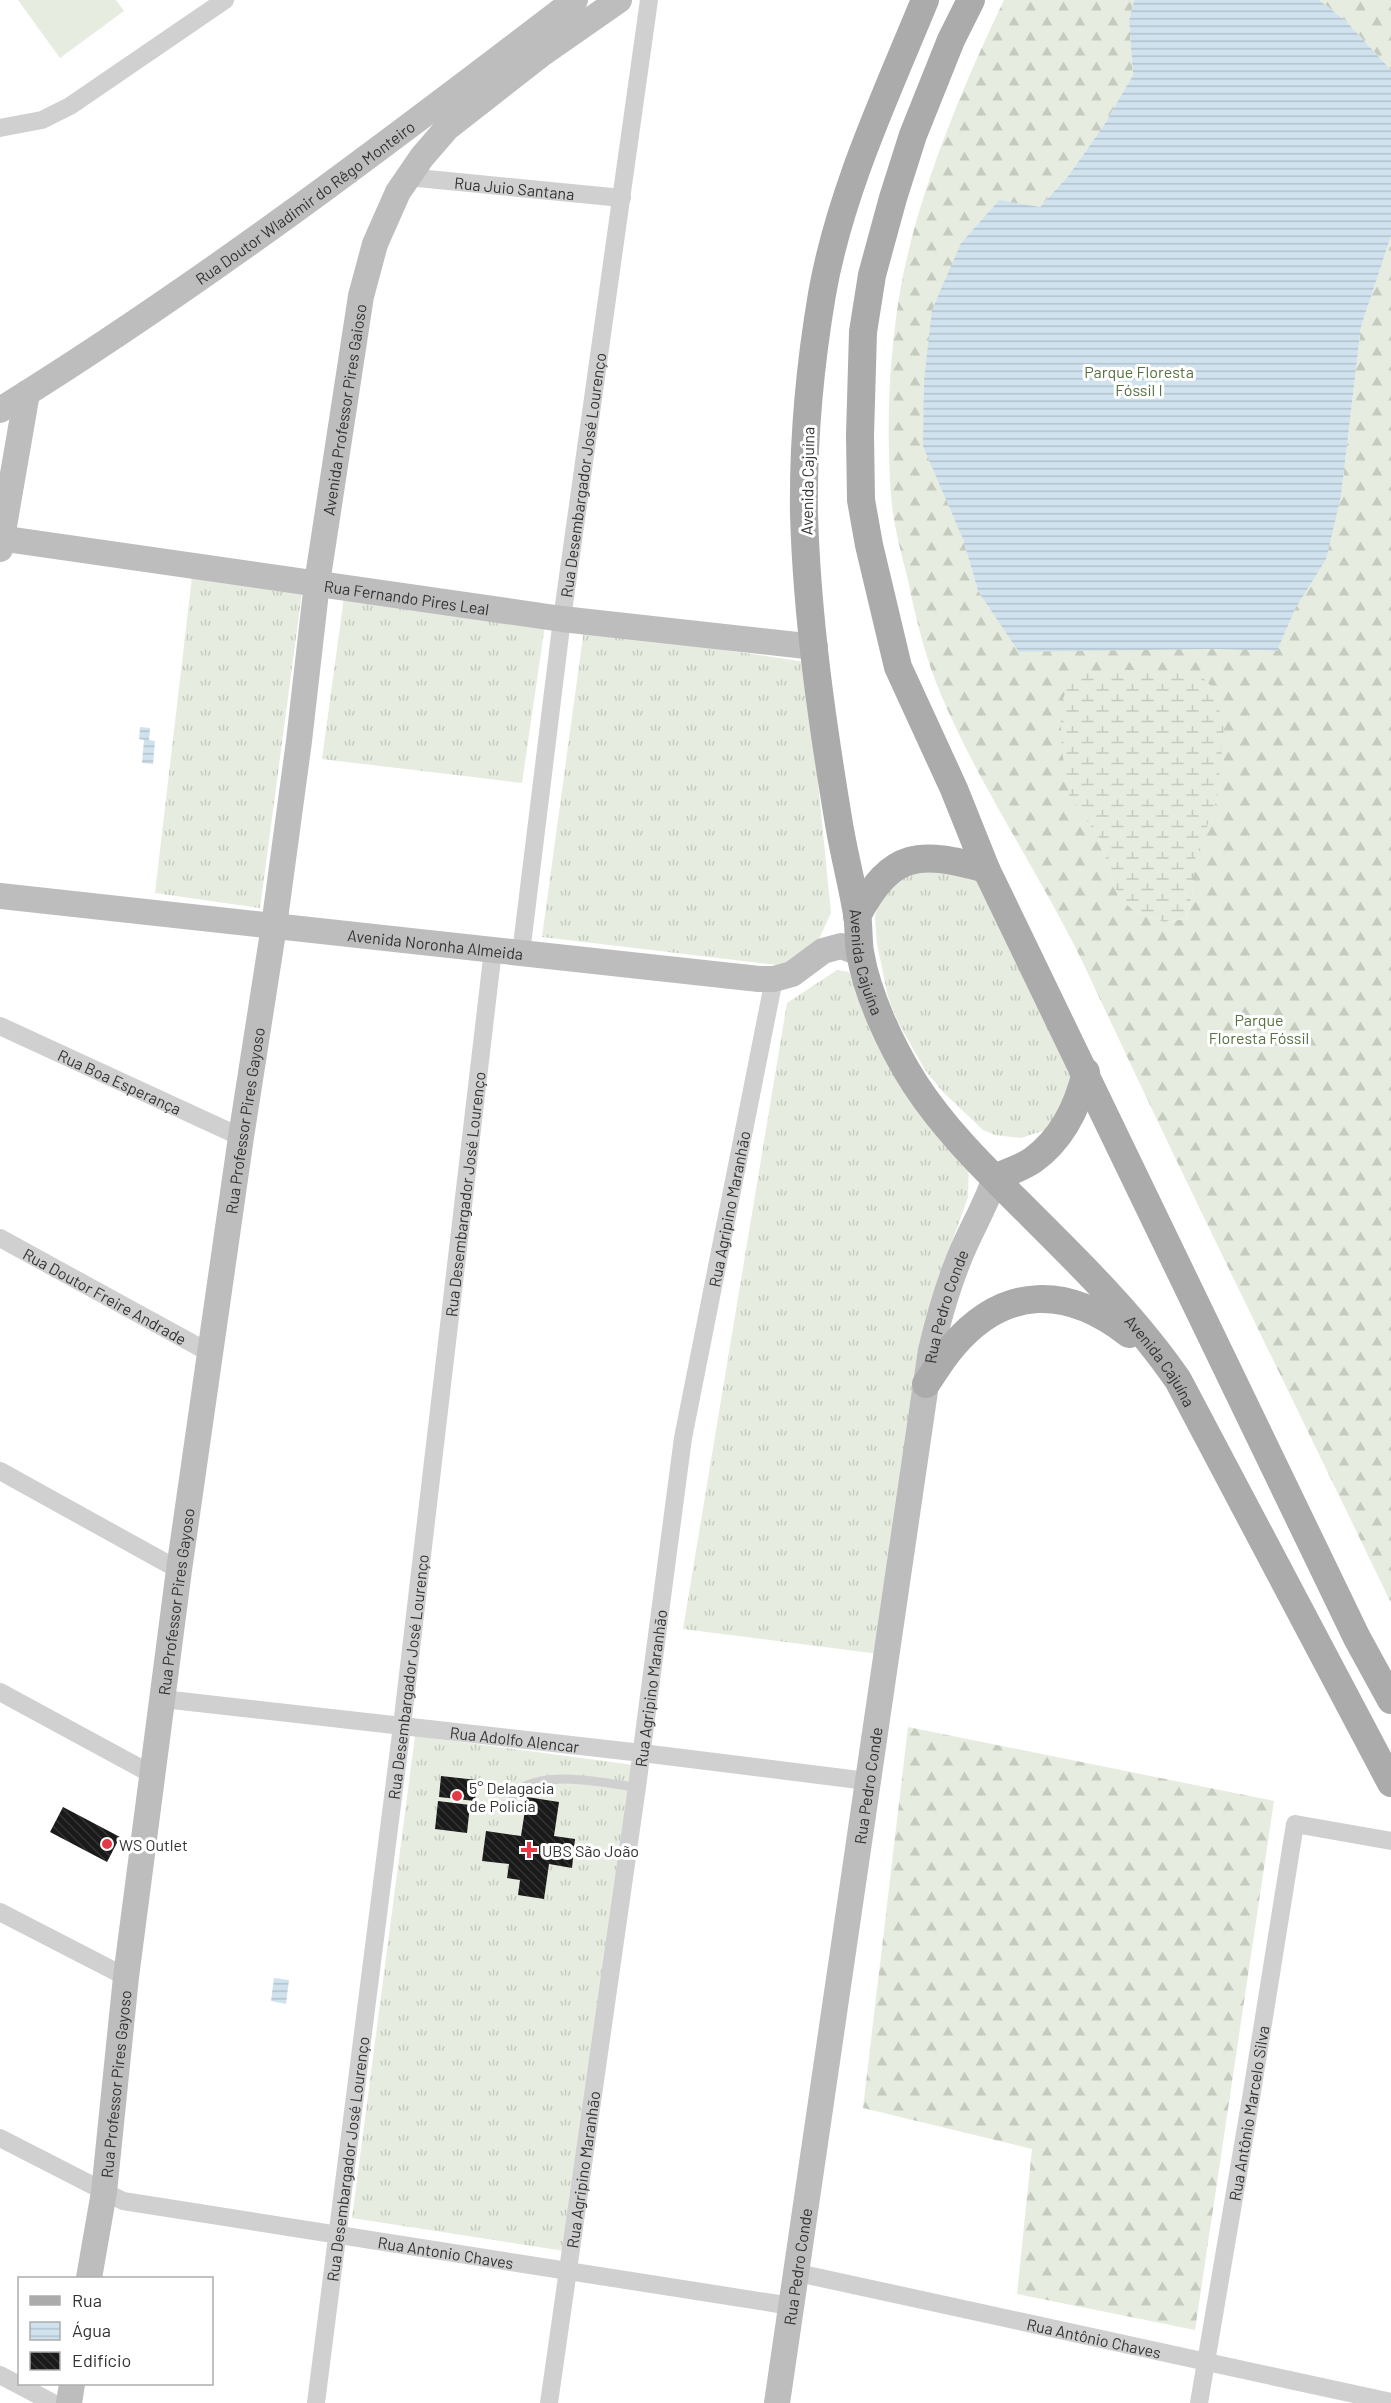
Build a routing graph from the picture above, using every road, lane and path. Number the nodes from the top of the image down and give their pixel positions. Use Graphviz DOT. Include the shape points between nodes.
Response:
graph roads {
  1 [pos="225,0"];
  2 [pos="575,0"];
  3 [pos="619,0"];
  4 [pos="649,0"];
  5 [pos="925,0"];
  6 [pos="970,0"];
  7 [pos="0,128"];
  8 [pos="407,177"];
  9 [pos="622,198"];
  10 [pos="27,393"];
  11 [pos="0,410"];
  12 [pos="1,542"];
  13 [pos="317,583"];
  14 [pos="562,620"];
  15 [pos="814,647"];
  16 [pos="986,869"];
  17 [pos="0,896"];
  18 [pos="857,916"];
  19 [pos="274,926"];
  20 [pos="493,950"];
  21 [pos="521,953"];
  22 [pos="860,953"];
  23 [pos="774,979"];
  24 [pos="0,1026"];
  25 [pos="1086,1072"];
  26 [pos="241,1137"];
  27 [pos="995,1178"];
  28 [pos="0,1238"];
  29 [pos="210,1353"];
  30 [pos="1167,1365"];
  31 [pos="926,1384"];
  32 [pos="0,1472"];
  33 [pos="179,1570"];
  34 [pos="0,1692"];
  35 [pos="163,1699"];
  36 [pos="1391,1700"];
  37 [pos="402,1726"];
  38 [pos="642,1753"];
  39 [pos="153,1775"];
  40 [pos="867,1781"];
  41 [pos="1391,1783"];
  42 [pos="637,1787"];
  43 [pos="513,1797"];
  44 [pos="1391,1841"];
  45 [pos="0,1912"];
  46 [pos="126,1977"];
  47 [pos="0,2138"];
  48 [pos="104,2192"];
  49 [pos="339,2234"];
  50 [pos="568,2271"];
  51 [pos="798,2273"];
  52 [pos="90,2277"];
  53 [pos="791,2306"];
  54 [pos="1206,2361"];
  55 [pos="0,2375"];
  56 [pos="18,2385"];
  57 [pos="19,2385"];
  58 [pos="72,2385"];
  59 [pos="1391,2402"];
  60 [pos="53,2403"];
  61 [pos="69,2403"];
  62 [pos="316,2403"];
  63 [pos="549,2403"];
  64 [pos="777,2403"];
  65 [pos="1199,2403"];
  1 -- 7 [label="street" via="70,106 42,120"];
  2 -- 10 [label="main road, Rua Doutor Wladimir do Rêgo Monteiro" via="400,134 191,284"];
  3 -- 8 [label="main road, Avenida Professor Pires Gaioso" via="447,128"];
  4 -- 9 [label="street, Rua Desembargador José Lourenço"];
  5 -- 15 [label="main road, Avenida Cajuína" via="867,144 822,293 811,387 804,511"];
  6 -- 16 [label="main road" via="913,135 872,275 863,332 860,435 863,512 898,667"];
  8 -- 9 [label="street, Rua Juio Santana"];
  8 -- 13 [label="main road, Avenida Professor Pires Gaioso" via="375,244 361,296"];
  9 -- 14 [label="street, Rua Desembargador José Lourenço"];
  10 -- 11 [label="main road, Rua Doutor Wladimir do Rêgo Monteiro"];
  10 -- 12 [label="main road"];
  12 -- 13 [label="main road, Rua Fernando Pires Leal"];
  13 -- 14 [label="main road, Rua Fernando Pires Leal"];
  13 -- 19 [label="main road, Avenida Professor Pires Gaioso"];
  14 -- 15 [label="main road, Rua Fernando Pires Leal"];
  14 -- 21 [label="street, Rua Desembargador José Lourenço"];
  15 -- 18 [label="main road, Avenida Cajuína" via="827,752"];
  16 -- 18 [label="main road" via="951,859 907,862 882,876"];
  16 -- 25 [label="main road"];
  17 -- 19 [label="main road, Avenida Noronha Almeida"];
  18 -- 22 [label="main road, Avenida Cajuína"];
  19 -- 20 [label="main road, Avenida Noronha Almeida"];
  19 -- 26 [label="main road, Rua Professor Pires Gayoso"];
  20 -- 21 [label="main road, Avenida Noronha Almeida"];
  20 -- 37 [label="street, Rua Desembargador José Lourenço"];
  21 -- 23 [label="main road, Avenida Noronha Almeida"];
  22 -- 23 [label="main road, Avenida Noronha Almeida" via="841,946 823,951 792,974"];
  22 -- 27 [label="main road, Avenida Cajuína" via="880,1018 915,1083 952,1135"];
  23 -- 38 [label="street, Rua Agripino Maranhão" via="683,1438"];
  24 -- 26 [label="street, Rua Boa Esperança"];
  25 -- 27 [label="main road" via="1076,1106 1058,1134 1033,1160"];
  25 -- 36 [label="main road" via="1357,1638"];
  26 -- 29 [label="main road, Rua Professor Pires Gayoso"];
  27 -- 30 [label="main road, Avenida Cajuína" via="1136,1326"];
  27 -- 31 [label="main road, Rua Pedro Conde" via="939,1316"];
  28 -- 29 [label="street, Rua Doutor Freire Andrade"];
  29 -- 33 [label="main road, Rua Professor Pires Gayoso"];
  30 -- 31 [label="main road" via="1097,1313 1076,1303 1037,1297 1008,1304 982,1319 952,1346"];
  30 -- 41 [label="main road, Avenida Cajuína"];
  31 -- 40 [label="main road, Rua Pedro Conde"];
  32 -- 33 [label="street"];
  33 -- 35 [label="main road, Rua Professor Pires Gayoso"];
  34 -- 39 [label="street"];
  35 -- 37 [label="street, Rua Adolfo Alencar"];
  35 -- 39 [label="main road, Rua Professor Pires Gayoso"];
  37 -- 38 [label="street, Rua Adolfo Alencar"];
  37 -- 49 [label="street, Rua Desembargador José Lourenço"];
  38 -- 40 [label="street, Rua Adolfo Alencar"];
  38 -- 42 [label="street, Rua Agripino Maranhão"];
  39 -- 46 [label="main road, Rua Professor Pires Gayoso"];
  40 -- 51 [label="main road, Rua Pedro Conde"];
  42 -- 43 [label="lane" via="547,1778 517,1789"];
  42 -- 50 [label="street, Rua Agripino Maranhão"];
  44 -- 54 [label="street, Rua Antônio Marcelo Silva" via="1295,1824"];
  45 -- 46 [label="street"];
  46 -- 48 [label="main road, Rua Professor Pires Gayoso"];
  47 -- 48 [label="street, Rua Antonio Chaves"];
  48 -- 49 [label="street, Rua Antonio Chaves" via="123,2201"];
  48 -- 52 [label="main road, Rua Professor Pires Gayoso"];
  49 -- 50 [label="street, Rua Antonio Chaves"];
  49 -- 62 [label="street, Rua Desembargador José Lourenço"];
  50 -- 53 [label="street, Rua Antonio Chaves"];
  50 -- 63 [label="street, Rua Agripino Maranhão"];
  51 -- 53 [label="main road, Rua Pedro Conde"];
  51 -- 54 [label="street, Rua Antônio Chaves"];
  53 -- 64 [label="main road, Rua Pedro Conde"];
  54 -- 59 [label="street, Rua Antônio Chaves"];
  54 -- 65 [label="street, Rua Antônio Marcelo Silva"];
  55 -- 56 [label="street"];
  57 -- 60 [label="street"];
  58 -- 61 [label="main road"];
}
